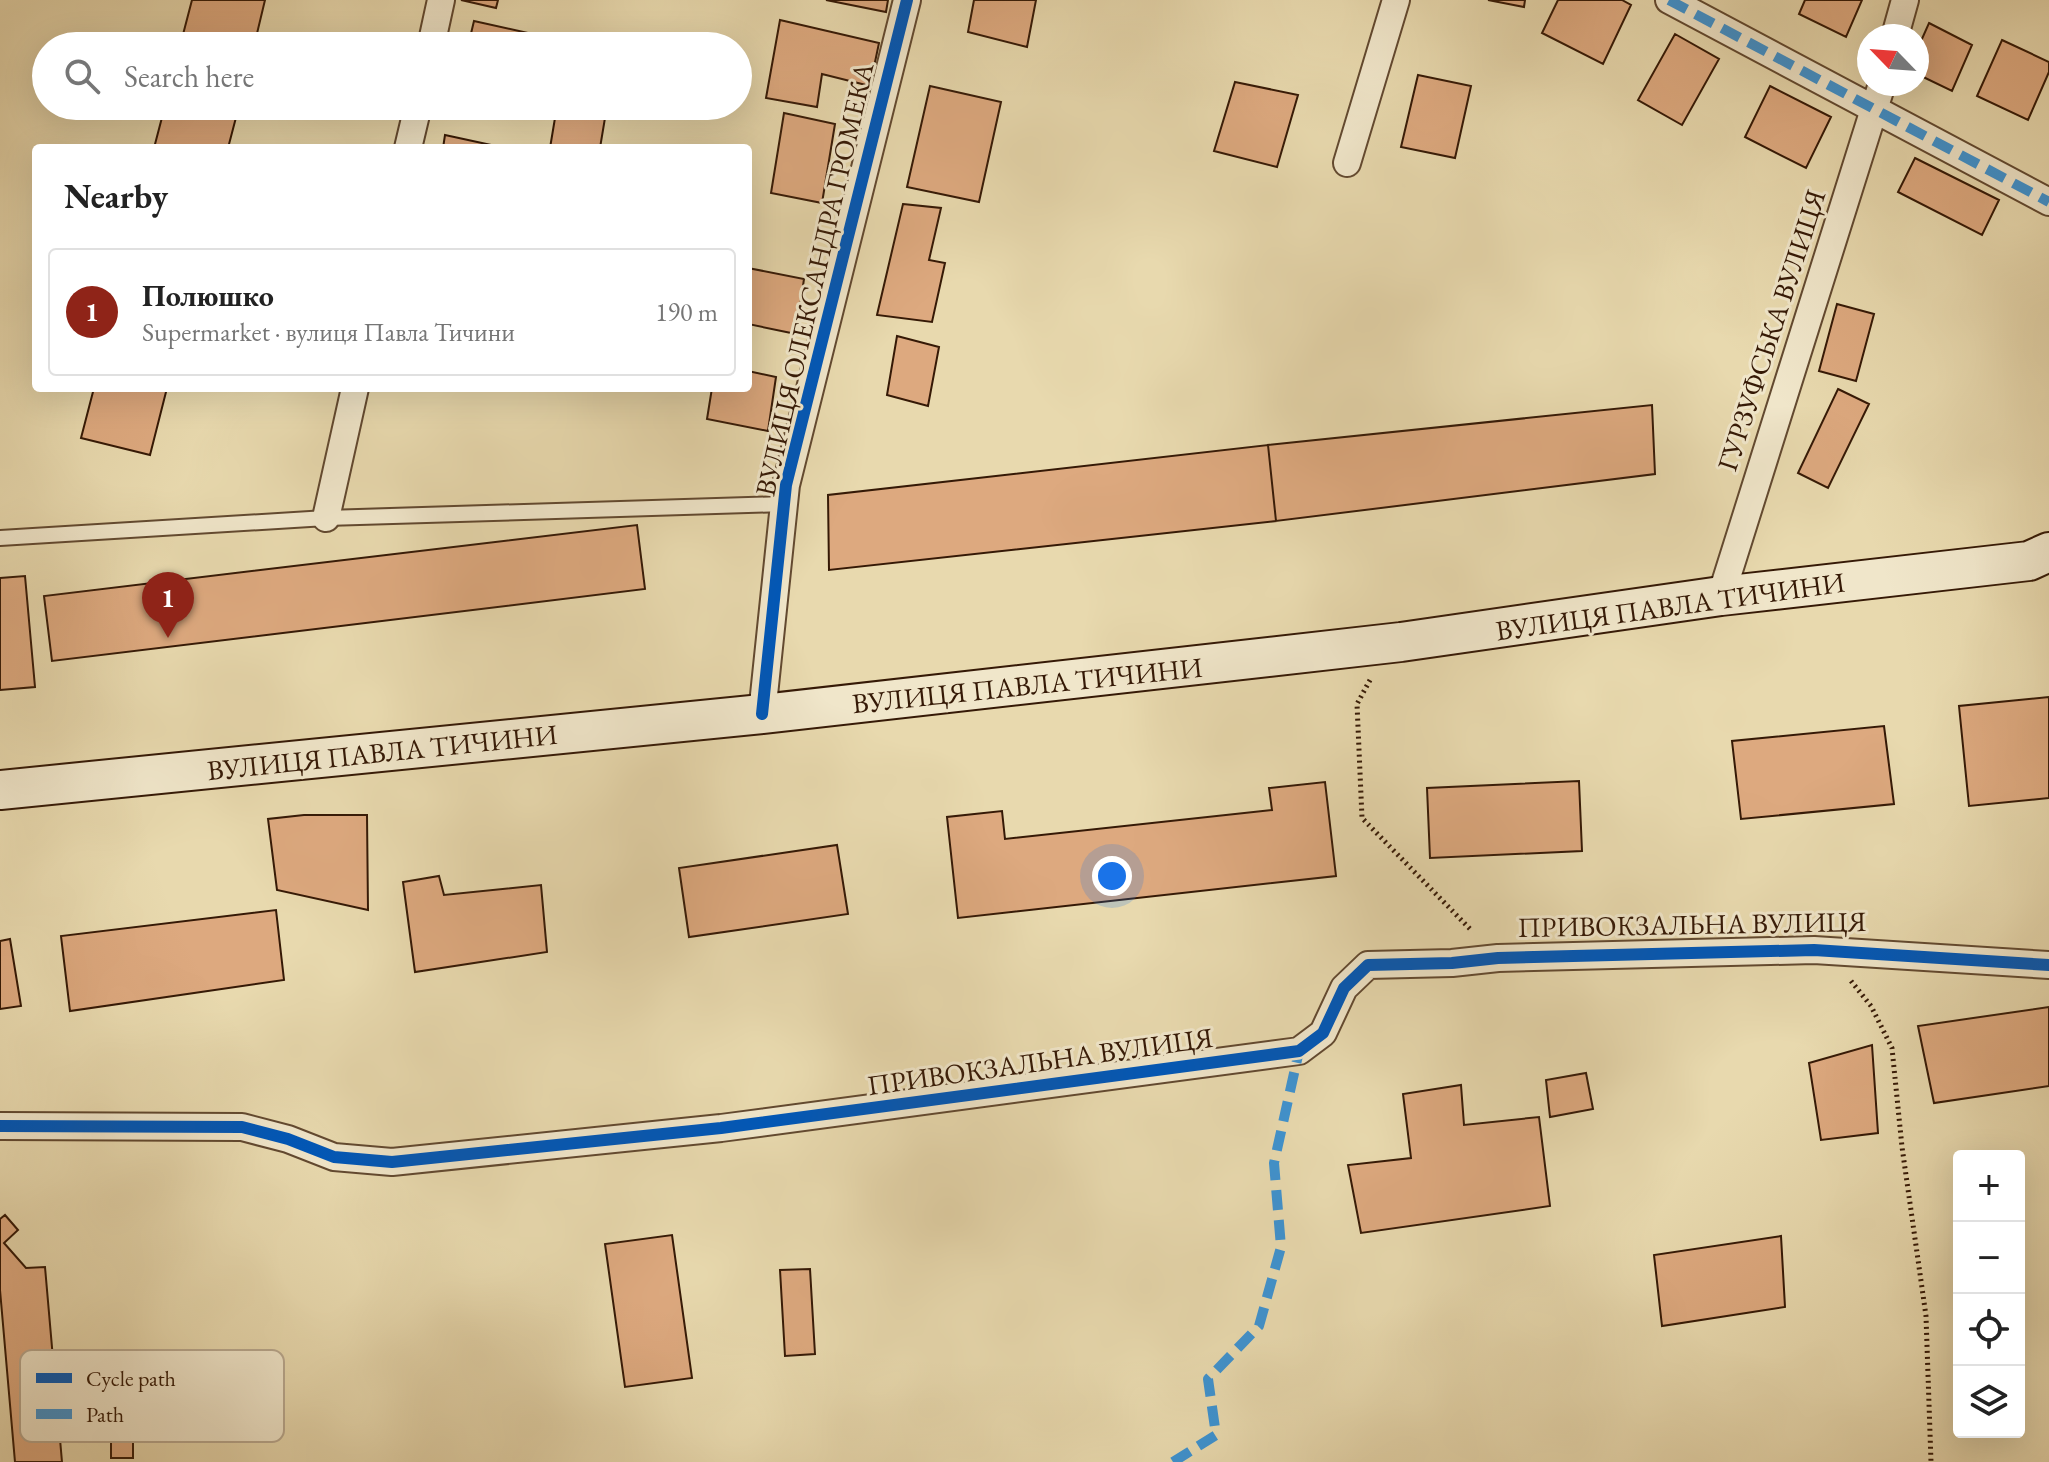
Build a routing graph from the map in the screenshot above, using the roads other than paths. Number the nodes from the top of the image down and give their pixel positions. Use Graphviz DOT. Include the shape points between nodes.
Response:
graph roads {
  1 [pos="441,0"];
  2 [pos="907,0"];
  3 [pos="1396,0"];
  4 [pos="1669,0"];
  5 [pos="1905,0"];
  6 [pos="1898,24"];
  7 [pos="434,32"];
  8 [pos="1879,96"];
  9 [pos="1875,110"];
  10 [pos="415,120"];
  11 [pos="409,144"];
  12 [pos="1347,163"];
  13 [pos="2049,202"];
  14 [pos="354,392"];
  15 [pos="784,504"];
  16 [pos="326,518"];
  17 [pos="0,538"];
  18 [pos="2049,552"];
  19 [pos="1721,596"];
  20 [pos="762,714"];
  21 [pos="0,790"];
  22 [pos="2049,965"];
  23 [pos="0,1126"];
  1 -- 7 [label="street"];
  2 -- 15 [label="street, ВУЛИЦЯ ОЛЕКСАНДРА ГРОМЕКА"];
  3 -- 12 [label="street"];
  4 -- 9 [label="street"];
  5 -- 6 [label="street"];
  8 -- 9 [label="street, ГУРЗУФСЬКА ВУЛИЦЯ"];
  9 -- 13 [label="street"];
  9 -- 19 [label="street, ГУРЗУФСЬКА ВУЛИЦЯ"];
  10 -- 11 [label="street"];
  14 -- 16 [label="street"];
  15 -- 16 [label="lane"];
  15 -- 20 [label="street, ВУЛИЦЯ ОЛЕКСАНДРА ГРОМЕКА"];
  16 -- 17 [label="lane"];
  18 -- 19 [label="main road, ВУЛИЦЯ ПАВЛА ТИЧИНИ" via="2029,561"];
  19 -- 20 [label="main road, ВУЛИЦЯ ПАВЛА ТИЧИНИ" via="1401,642"];
  20 -- 21 [label="main road, ВУЛИЦЯ ПАВЛА ТИЧИНИ"];
  22 -- 23 [label="street, ПРИВОКЗАЛЬНА ВУЛИЦЯ" via="1814,950 1368,965 1344,988 1323,1033 1299,1051 721,1128 392,1162 334,1157 242,1127"];
}
